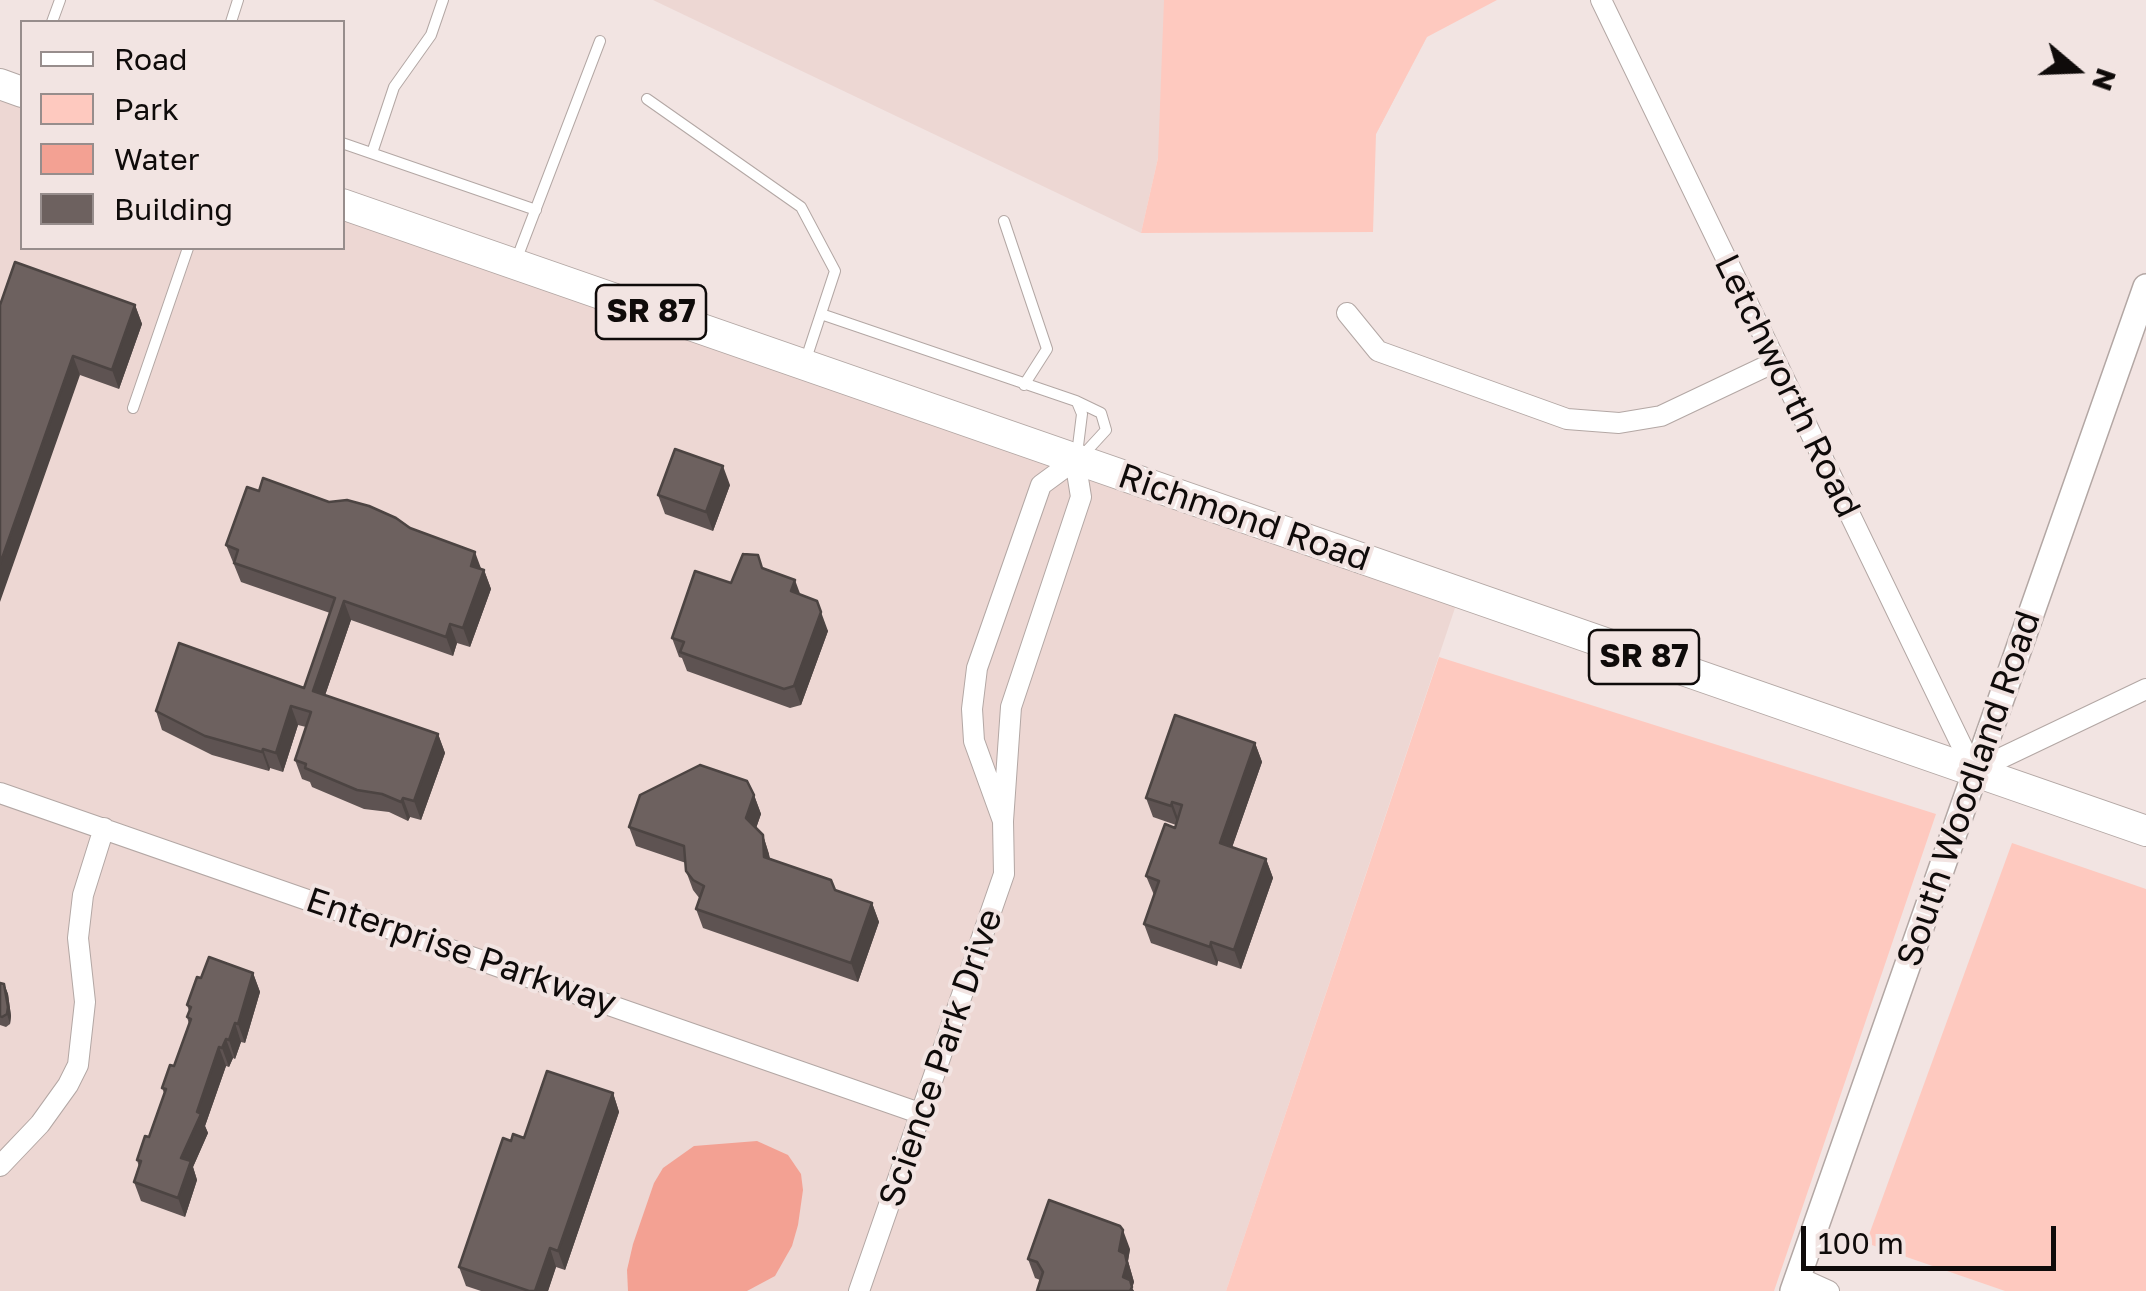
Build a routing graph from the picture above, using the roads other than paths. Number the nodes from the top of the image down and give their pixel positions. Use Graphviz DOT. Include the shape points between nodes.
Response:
graph roads {
  1 [pos="443,0"];
  2 [pos="1602,0"];
  3 [pos="600,40"];
  4 [pos="647,99"];
  5 [pos="345,144"];
  6 [pos="372,153"];
  7 [pos="345,205"];
  8 [pos="536,210"];
  9 [pos="1004,221"];
  10 [pos="187,250"];
  11 [pos="515,264"];
  12 [pos="2146,287"];
  13 [pos="1347,313"];
  14 [pos="821,314"];
  15 [pos="1775,362"];
  16 [pos="804,365"];
  17 [pos="1024,385"];
  18 [pos="1076,402"];
  19 [pos="133,408"];
  20 [pos="1075,460"];
  21 [pos="2146,689"];
  22 [pos="1974,771"];
  23 [pos="0,793"];
  24 [pos="1003,821"];
  25 [pos="104,828"];
  26 [pos="2146,831"];
  27 [pos="922,1114"];
  28 [pos="0,1166"];
  29 [pos="1795,1284"];
  30 [pos="859,1291"];
  31 [pos="1829,1291"];
  1 -- 6 [label="lane" via="431,35 394,86"];
  2 -- 15 [label="street, Letchworth Road"];
  3 -- 8 [label="lane"];
  4 -- 14 [label="lane" via="801,207 835,271"];
  5 -- 6 [label="lane"];
  6 -- 8 [label="lane"];
  7 -- 11 [label="main road, Richmond Road / SR 87"];
  8 -- 11 [label="lane"];
  9 -- 17 [label="lane" via="1047,349"];
  10 -- 19 [label="lane"];
  11 -- 16 [label="main road, Richmond Road / SR 87"];
  12 -- 22 [label="street, South Woodland Road"];
  13 -- 15 [label="street" via="1378,351 1567,419 1618,424 1660,416"];
  14 -- 16 [label="lane"];
  14 -- 17 [label="lane"];
  15 -- 22 [label="street, Letchworth Road"];
  16 -- 20 [label="main road, Richmond Road / SR 87"];
  17 -- 18 [label="lane"];
  18 -- 20 [label="lane" via="1082,414"];
  18 -- 20 [label="lane" via="1102,414 1106,430"];
  20 -- 22 [label="main road, Richmond Road / SR 87"];
  20 -- 24 [label="street, Science Park Drive" via="1082,498 1011,707"];
  20 -- 24 [label="street, Science Park Drive" via="1042,484 977,668 974,740"];
  21 -- 22 [label="street"];
  22 -- 26 [label="main road, Richmond Road / SR 87"];
  22 -- 29 [label="street, South Woodland Road"];
  23 -- 25 [label="street, Enterprise Parkway"];
  24 -- 27 [label="street, Science Park Drive" via="1004,874"];
  25 -- 27 [label="street, Enterprise Parkway"];
  25 -- 28 [label="street" via="83,894 78,938 85,1002 78,1065 40,1124"];
  27 -- 30 [label="street, Science Park Drive"];
  29 -- 31 [label="street"];
}
